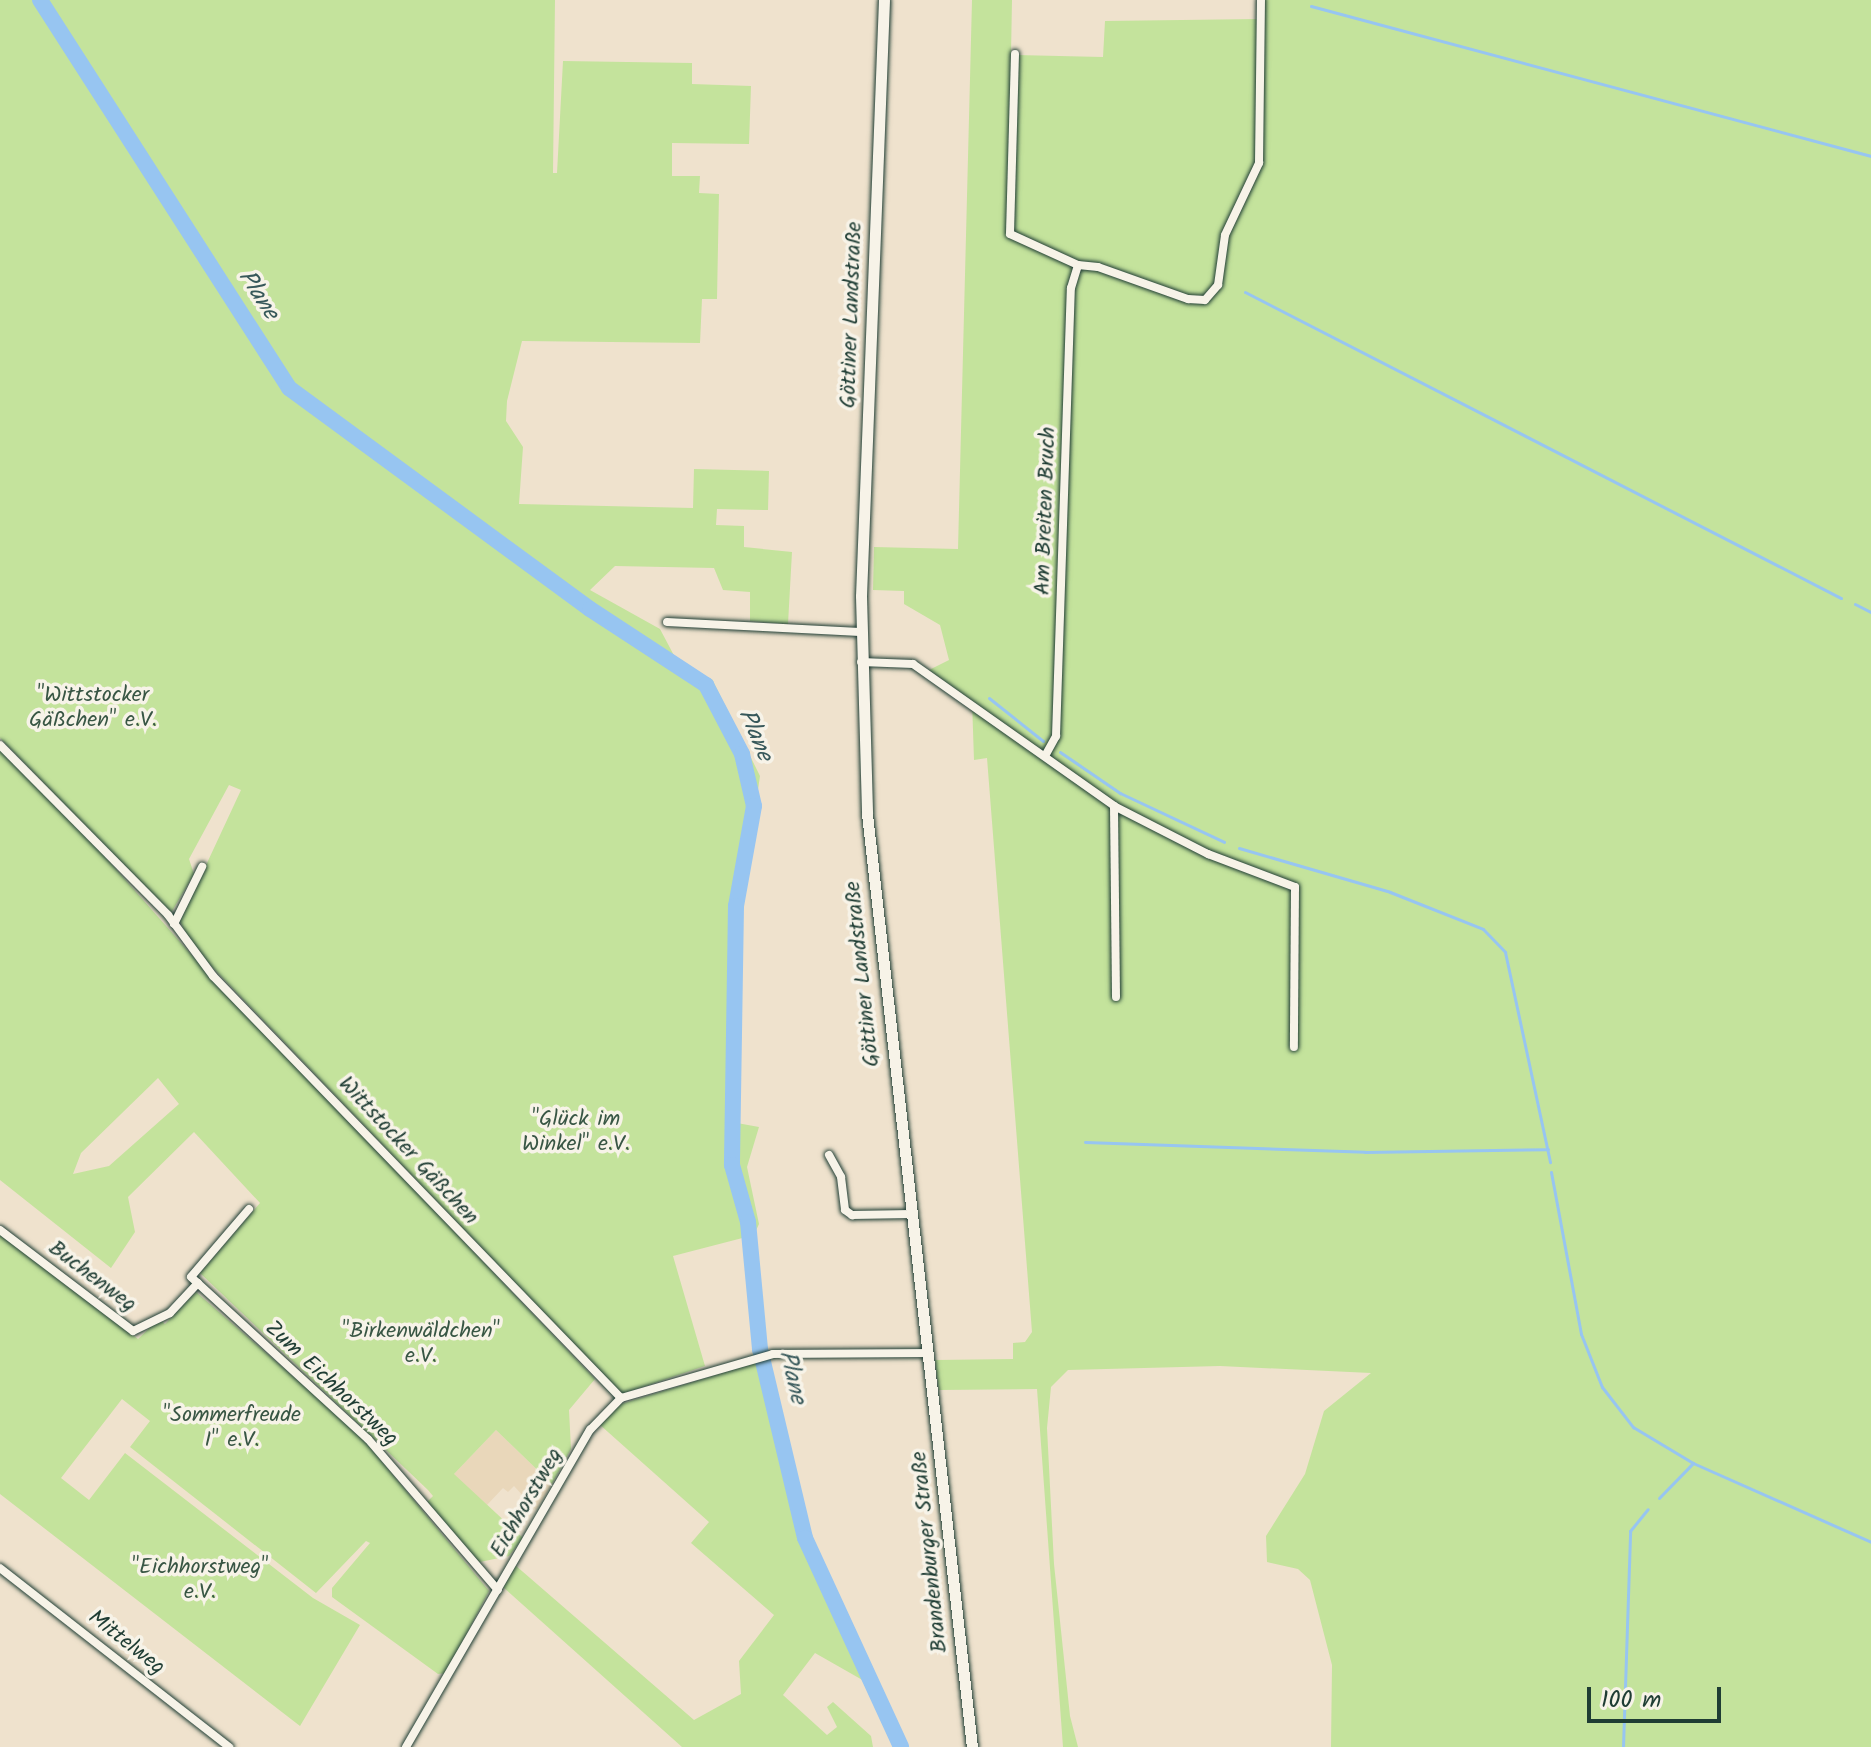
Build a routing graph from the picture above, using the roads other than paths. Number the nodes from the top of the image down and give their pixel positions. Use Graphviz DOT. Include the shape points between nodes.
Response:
graph roads {
  1 [pos="884,0"];
  2 [pos="1261,0"];
  3 [pos="1015,54"];
  4 [pos="1078,265"];
  5 [pos="667,622"];
  6 [pos="860,632"];
  7 [pos="861,662"];
  8 [pos="0,745"];
  9 [pos="1045,756"];
  10 [pos="1114,806"];
  11 [pos="202,867"];
  12 [pos="174,924"];
  13 [pos="1116,997"];
  14 [pos="1294,1047"];
  15 [pos="829,1155"];
  16 [pos="249,1209"];
  17 [pos="911,1214"];
  18 [pos="0,1230"];
  19 [pos="198,1283"];
  20 [pos="927,1353"];
  21 [pos="621,1398"];
  22 [pos="0,1568"];
  23 [pos="498,1590"];
  24 [pos="229,1747"];
  25 [pos="406,1747"];
  26 [pos="972,1747"];
  1 -- 6 [label="street, Göttiner Landstraße"];
  2 -- 4 [label="street" via="1259,163 1225,235 1214,292 1205,300 1188,299"];
  3 -- 4 [label="street" via="1008,229 1023,244"];
  4 -- 9 [label="street, Am Breiten Bruch" via="1071,288 1056,736"];
  5 -- 6 [label="street"];
  6 -- 7 [label="street, Göttiner Landstraße"];
  7 -- 9 [label="street" via="913,664"];
  7 -- 17 [label="street, Göttiner Landstraße" via="869,848"];
  8 -- 12 [label="street, Wittstocker Gäßchen"];
  9 -- 10 [label="street"];
  10 -- 13 [label="street"];
  10 -- 14 [label="street" via="1208,854 1295,887"];
  11 -- 12 [label="street"];
  12 -- 21 [label="street, Wittstocker Gäßchen" via="213,976"];
  15 -- 17 [label="street" via="841,1177 845,1210 852,1215"];
  16 -- 19 [label="street" via="191,1277"];
  17 -- 20 [label="street, Göttiner Landstraße"];
  18 -- 19 [label="street, Buchenweg" via="139,1332 170,1313"];
  19 -- 23 [label="street, Zum Eichhorstweg" via="368,1439"];
  20 -- 21 [label="street, Eichhorstweg" via="773,1354"];
  20 -- 26 [label="street, Brandenburger Straße"];
  21 -- 23 [label="street, Eichhorstweg" via="590,1430"];
  22 -- 24 [label="street, Mittelweg"];
  23 -- 25 [label="street, Eichhorstweg"];
}
